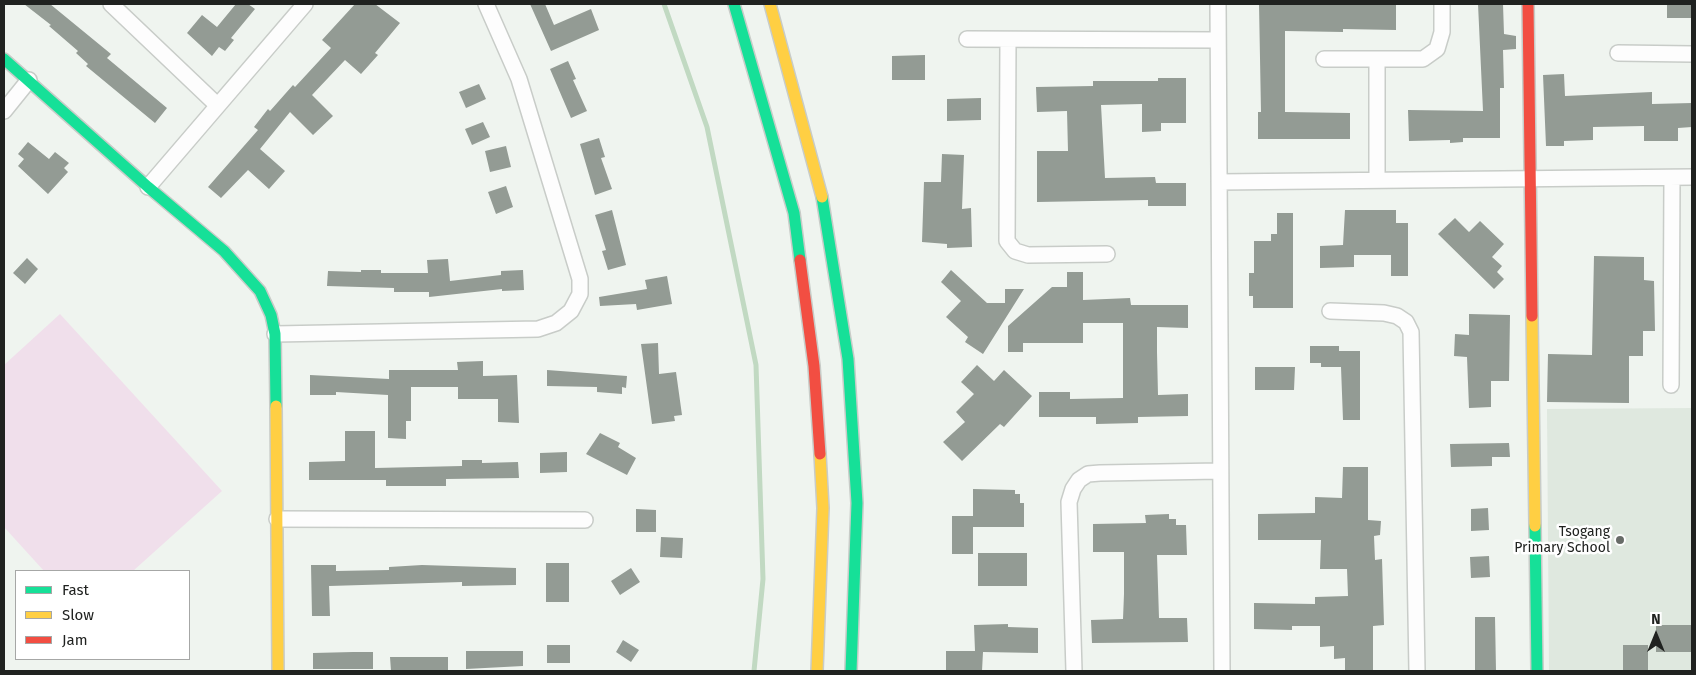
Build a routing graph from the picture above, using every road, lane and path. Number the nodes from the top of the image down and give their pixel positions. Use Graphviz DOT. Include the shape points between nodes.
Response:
graph roads {
  1 [pos="111,4"];
  2 [pos="304,4"];
  3 [pos="486,4"];
  4 [pos="734,4"];
  5 [pos="770,4"];
  6 [pos="1218,4"];
  7 [pos="1442,4"];
  8 [pos="1528,4"];
  9 [pos="967,39"];
  10 [pos="1218,40"];
  11 [pos="1008,41"];
  12 [pos="1618,53"];
  13 [pos="1692,54"];
  14 [pos="4,59"];
  15 [pos="1324,59"];
  16 [pos="1378,59"];
  17 [pos="29,80"];
  18 [pos="217,105"];
  19 [pos="4,111"];
  20 [pos="1692,177"];
  21 [pos="1529,178"];
  22 [pos="1672,178"];
  23 [pos="1377,180"];
  24 [pos="1219,182"];
  25 [pos="148,187"];
  26 [pos="1107,254"];
  27 [pos="1330,311"];
  28 [pos="275,334"];
  29 [pos="1671,385"];
  30 [pos="1220,470"];
  31 [pos="277,519"];
  32 [pos="585,520"];
  33 [pos="278,671"];
  34 [pos="817,671"];
  35 [pos="851,671"];
  36 [pos="1074,671"];
  37 [pos="1222,671"];
  38 [pos="1417,671"];
  39 [pos="1537,671"];
  1 -- 18 [label="street"];
  2 -- 18 [label="street"];
  3 -- 28 [label="street" via="519,78 580,279 580,294 571,311 556,323 538,329"];
  4 -- 34 [label="street" via="794,213 814,366 822,508"];
  5 -- 35 [label="street" via="825,208 848,359 857,503"];
  6 -- 10 [label="street"];
  7 -- 16 [label="street" via="1442,32 1437,49 1423,59"];
  8 -- 21 [label="street"];
  9 -- 11 [label="street"];
  10 -- 11 [label="street"];
  10 -- 24 [label="street"];
  11 -- 26 [label="street" via="1007,241 1014,251 1028,255"];
  12 -- 13 [label="street"];
  14 -- 17 [label="street"];
  15 -- 16 [label="street"];
  16 -- 23 [label="street"];
  17 -- 19 [label="street"];
  17 -- 25 [label="street"];
  18 -- 25 [label="street"];
  20 -- 22 [label="street"];
  21 -- 22 [label="street"];
  21 -- 23 [label="street"];
  21 -- 39 [label="street"];
  22 -- 29 [label="street"];
  23 -- 24 [label="street"];
  24 -- 30 [label="street"];
  25 -- 28 [label="street" via="224,251 260,290"];
  27 -- 38 [label="street" via="1391,314 1406,322 1411,332"];
  28 -- 31 [label="street"];
  30 -- 36 [label="street" via="1100,473 1088,474 1079,480 1069,502"];
  30 -- 37 [label="street"];
  31 -- 32 [label="street"];
  31 -- 33 [label="street"];
}
